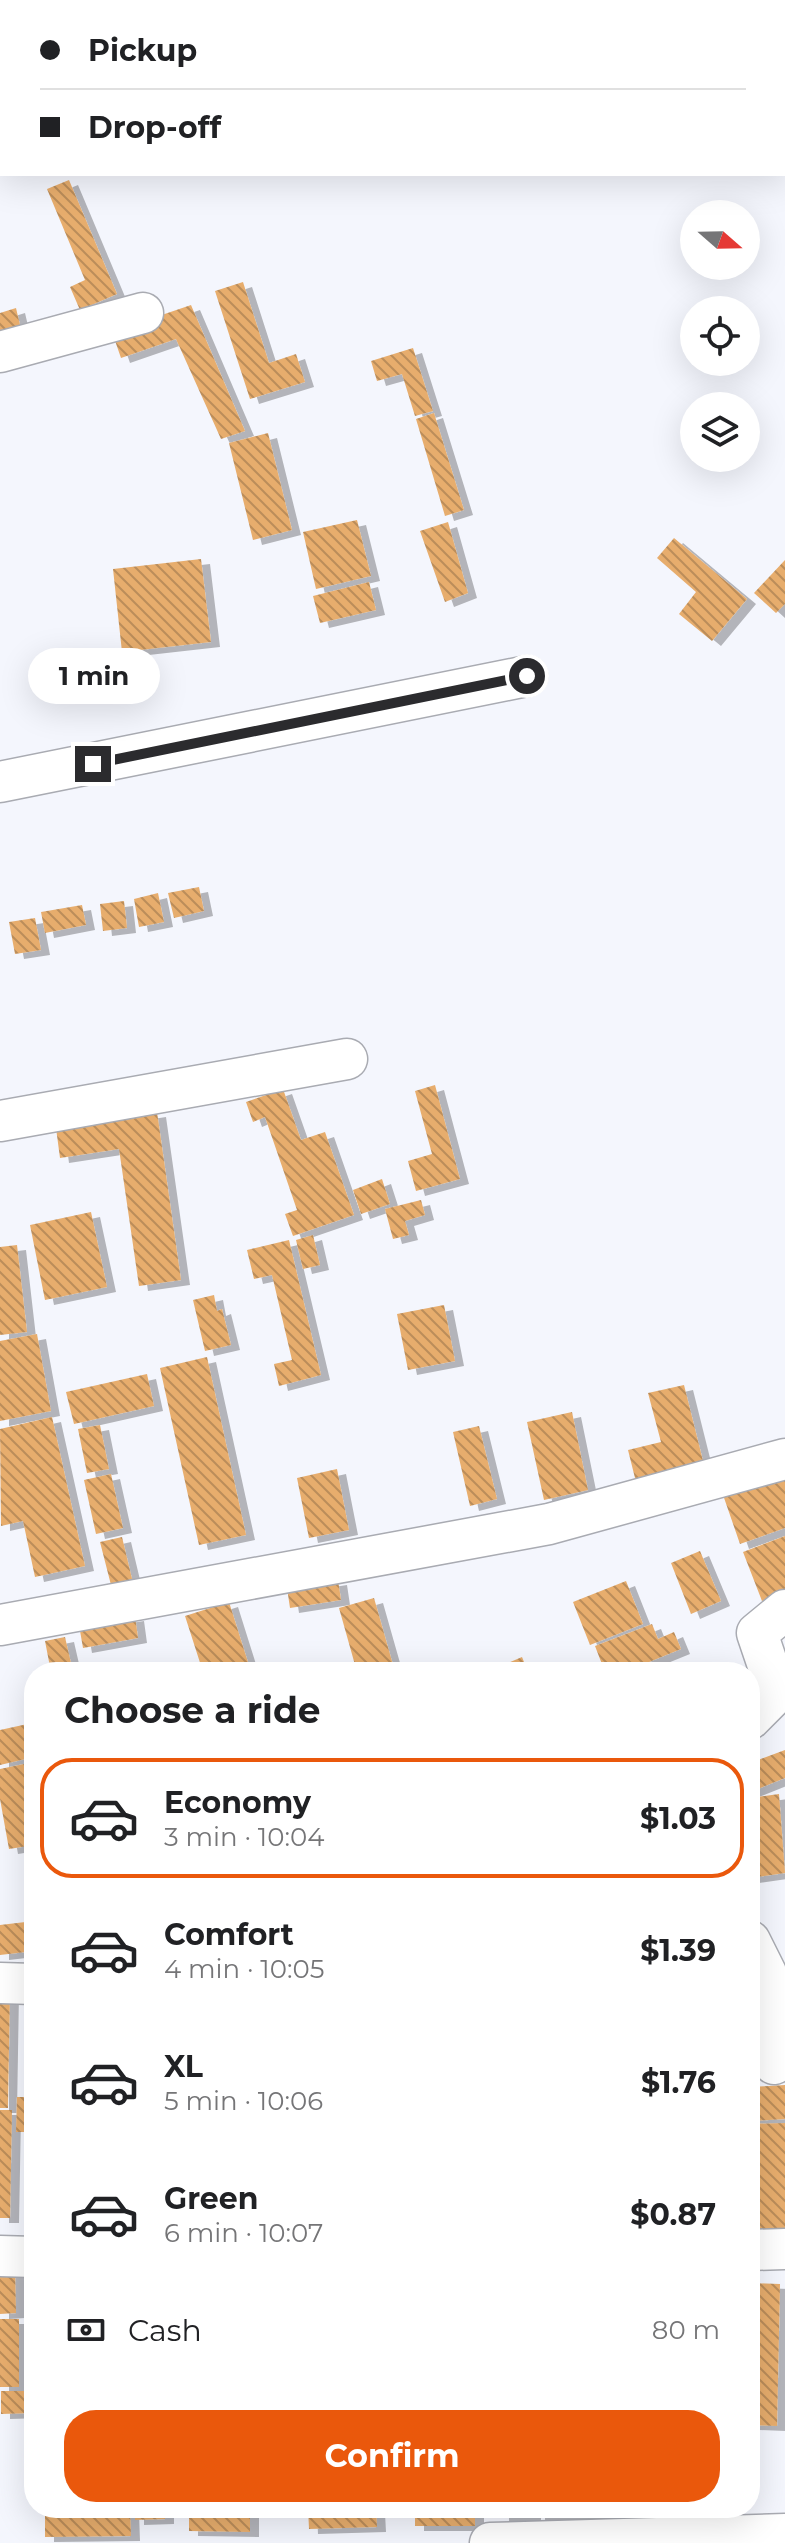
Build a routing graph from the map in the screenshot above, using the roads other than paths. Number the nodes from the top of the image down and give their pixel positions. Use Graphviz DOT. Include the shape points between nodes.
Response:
graph roads {
  1 [pos="143,313"];
  2 [pos="0,352"];
  3 [pos="527,676"];
  4 [pos="0,782"];
  5 [pos="347,1059"];
  6 [pos="0,1121"];
  7 [pos="785,1459"];
  8 [pos="785,1610"];
  9 [pos="0,1625"];
  10 [pos="768,1707"];
  11 [pos="760,1961"];
  12 [pos="0,1983"];
  13 [pos="24,1984"];
  14 [pos="774,2064"];
  15 [pos="785,2249"];
  16 [pos="760,2250"];
  17 [pos="0,2256"];
  18 [pos="24,2257"];
  19 [pos="785,2534"];
  20 [pos="490,2543"];
  1 -- 2 [label="street"];
  3 -- 4 [label="street"];
  5 -- 6 [label="street"];
  7 -- 9 [label="street" via="549,1524"];
  8 -- 10 [label="street" via="757,1633 777,1692"];
  11 -- 14 [label="street" via="766,1973"];
  12 -- 13 [label="street"];
  15 -- 16 [label="street"];
  17 -- 18 [label="street"];
  19 -- 20 [label="street"];
}
